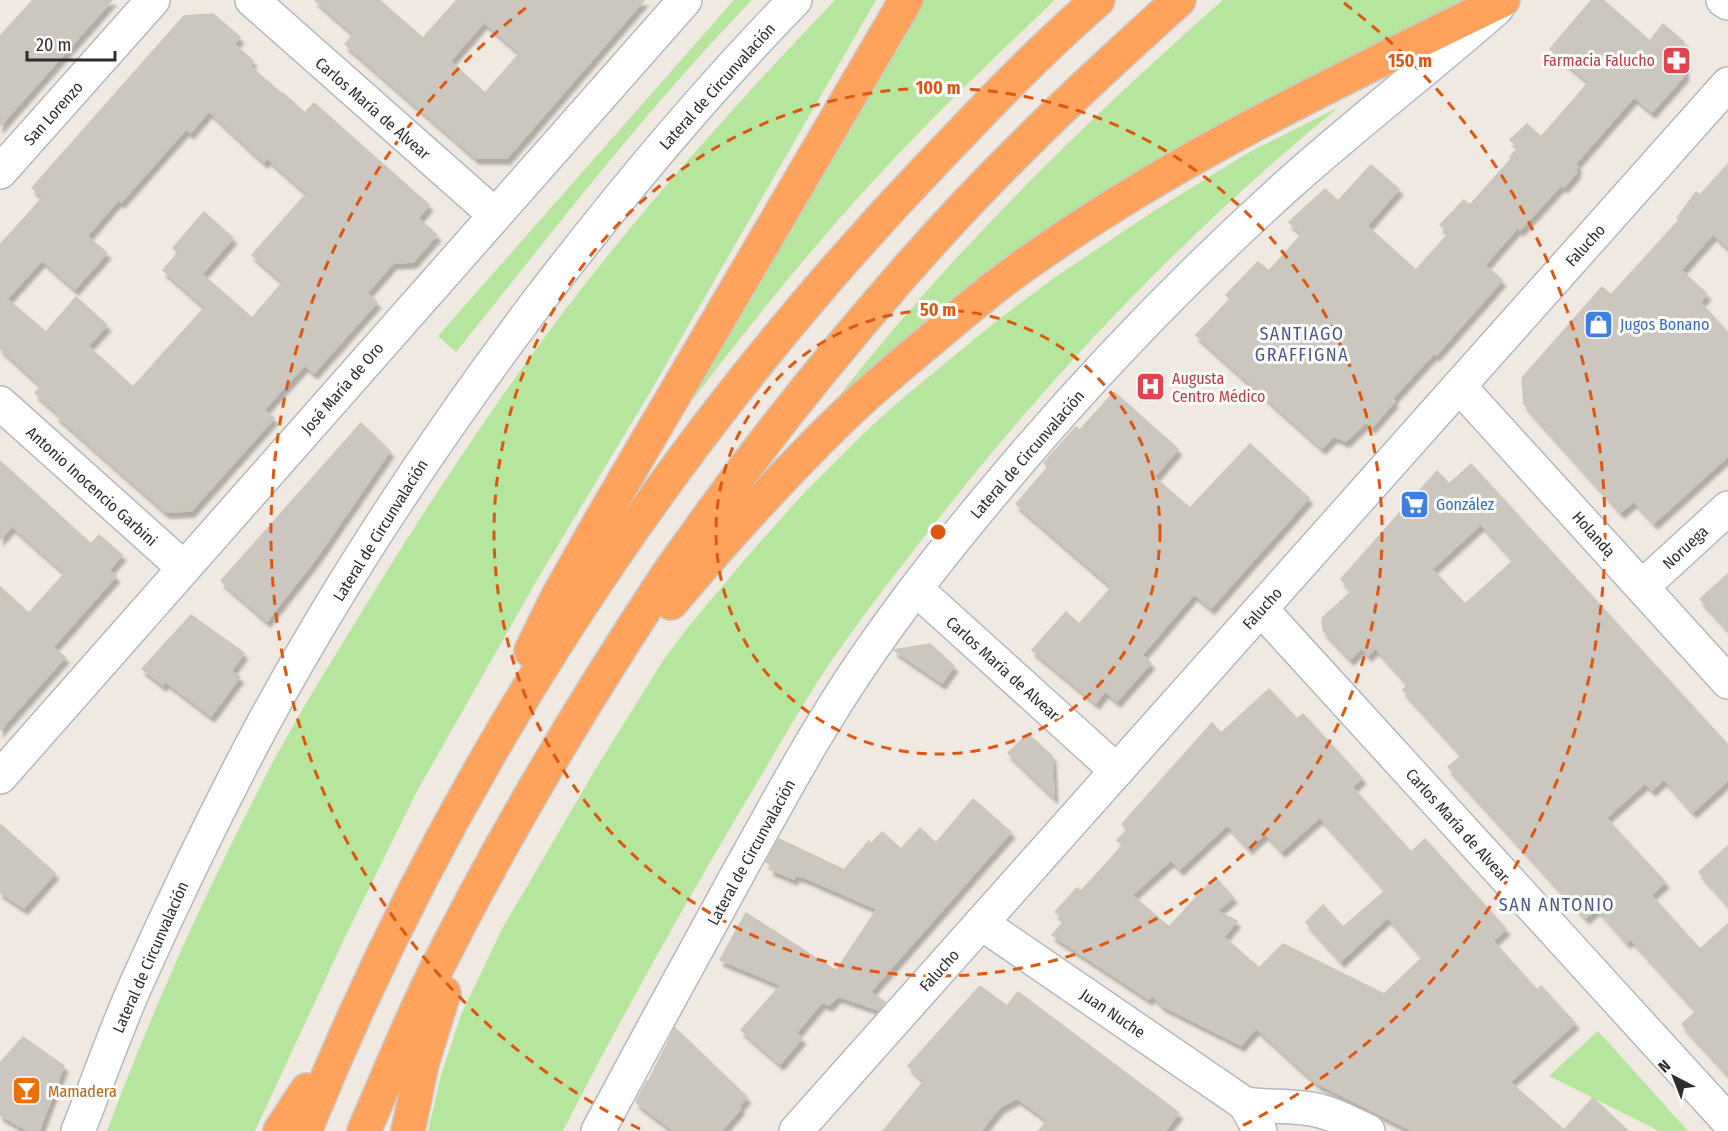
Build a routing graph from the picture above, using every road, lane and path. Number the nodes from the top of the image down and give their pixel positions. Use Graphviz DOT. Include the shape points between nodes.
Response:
graph roads {
  1 [pos="153,0"];
  2 [pos="252,0"];
  3 [pos="685,0"];
  4 [pos="795,0"];
  5 [pos="906,0"];
  6 [pos="1098,0"];
  7 [pos="1179,0"];
  8 [pos="1504,0"];
  9 [pos="1723,0"];
  10 [pos="1728,3"];
  11 [pos="1728,84"];
  12 [pos="0,172"];
  13 [pos="495,215"];
  14 [pos="1459,386"];
  15 [pos="0,404"];
  16 [pos="1728,507"];
  17 [pos="184,568"];
  18 [pos="1642,587"];
  19 [pos="916,589"];
  20 [pos="1261,609"];
  21 [pos="1728,682"];
  22 [pos="574,724"];
  23 [pos="1117,771"];
  24 [pos="0,777"];
  25 [pos="436,851"];
  26 [pos="486,873"];
  27 [pos="981,923"];
  28 [pos="355,1012"];
  29 [pos="1252,1117"];
  30 [pos="1728,1121"];
  31 [pos="78,1131"];
  32 [pos="280,1131"];
  33 [pos="305,1131"];
  34 [pos="364,1131"];
  35 [pos="408,1131"];
  36 [pos="598,1131"];
  37 [pos="796,1131"];
  38 [pos="1368,1131"];
  1 -- 12 [label="street, San Lorenzo"];
  2 -- 13 [label="street, Carlos María de Alvear"];
  3 -- 13 [label="street, José María de Oro"];
  4 -- 31 [label="street, Lateral de Circunvalación" via="652,156 609,210 446,427 398,500 264,722 190,866 113,1038"];
  5 -- 25 [label="highway" via="557,598"];
  6 -- 25 [label="highway" via="984,109 904,193 764,354 662,488 579,609"];
  7 -- 22 [label="highway" via="990,180 904,272 807,388 666,577"];
  8 -- 19 [label="street, Lateral de Circunvalación" via="1292,181 1116,352 988,498"];
  8 -- 22 [label="highway" via="1280,110 1174,168 1011,275 909,358 807,452 696,574"];
  9 -- 10 [label="street"];
  11 -- 14 [label="street, Falucho"];
  13 -- 17 [label="street, José María de Oro"];
  14 -- 18 [label="street, Holanda"];
  14 -- 20 [label="street, Falucho"];
  15 -- 17 [label="street, Antonio Inocencio Garbini"];
  16 -- 18 [label="street, Noruega"];
  17 -- 24 [label="street, José María de Oro"];
  18 -- 21 [label="street, Holanda"];
  19 -- 23 [label="street, Carlos María de Alvear"];
  19 -- 36 [label="street, Lateral de Circunvalación" via="822,725"];
  20 -- 23 [label="street, Falucho"];
  20 -- 30 [label="street, Carlos María de Alvear"];
  22 -- 26 [label="highway"];
  23 -- 27 [label="street, Falucho"];
  25 -- 28 [label="highway"];
  26 -- 34 [label="highway" via="407,1031"];
  26 -- 35 [label="highway" via="433,1026"];
  27 -- 29 [label="street, Juan Nuche"];
  27 -- 37 [label="street, Falucho"];
  28 -- 32 [label="highway"];
  28 -- 33 [label="highway"];
  29 -- 38 [label="street, Juan Nuche" via="1260,1106 1304,1108 1332,1114"];
}
